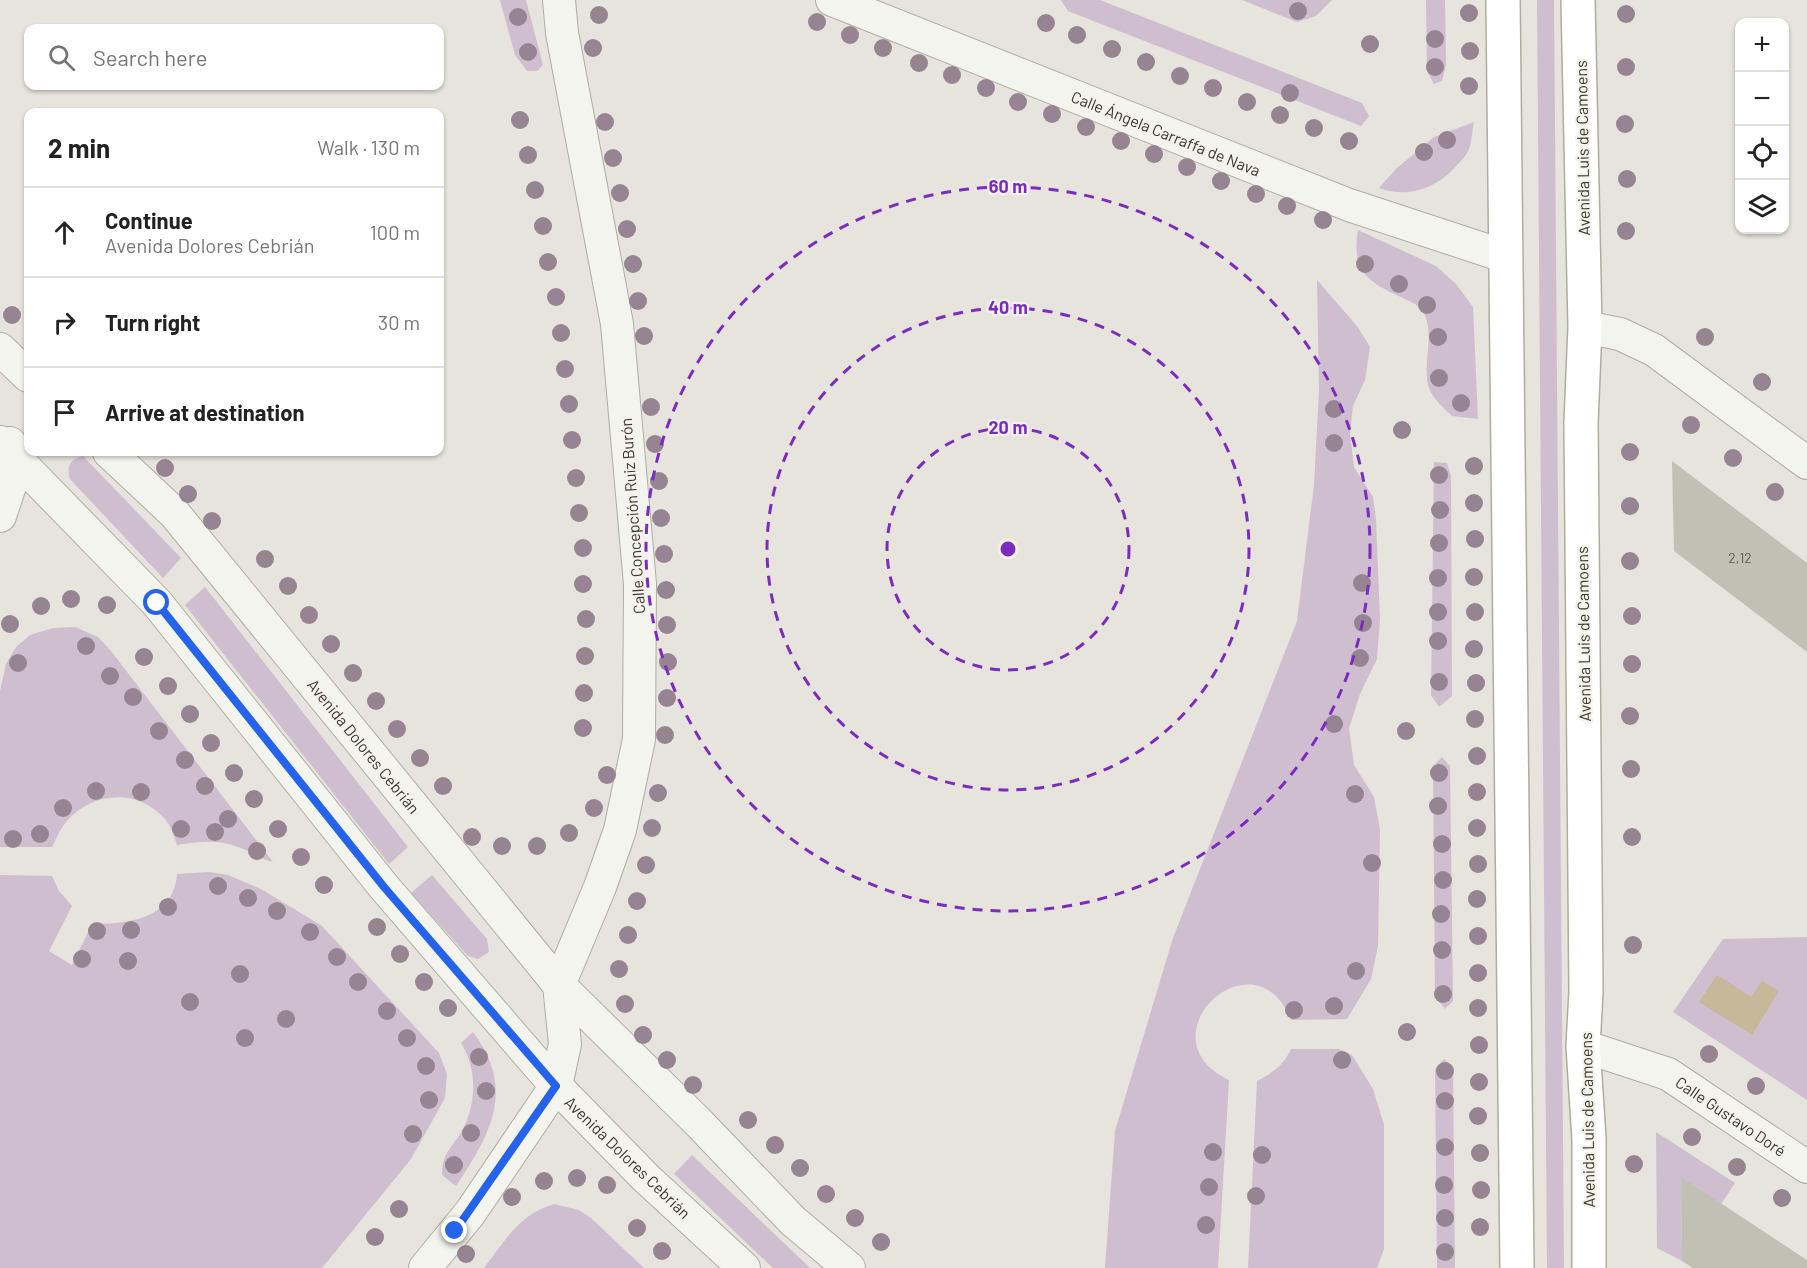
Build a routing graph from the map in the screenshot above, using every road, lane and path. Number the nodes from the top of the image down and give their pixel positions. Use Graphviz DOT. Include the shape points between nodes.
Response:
graph roads {
  1 [pos="559,0"];
  2 [pos="832,0"];
  3 [pos="1503,0"];
  4 [pos="1578,0"];
  5 [pos="1504,256"];
  6 [pos="1585,327"];
  7 [pos="0,349"];
  8 [pos="24,372"];
  9 [pos="0,424"];
  10 [pos="9,450"];
  11 [pos="113,456"];
  12 [pos="1807,463"];
  13 [pos="0,516"];
  14 [pos="559,985"];
  15 [pos="1583,1047"];
  16 [pos="556,1086"];
  17 [pos="1807,1167"];
  18 [pos="425,1268"];
  19 [pos="744,1268"];
  20 [pos="849,1268"];
  21 [pos="1516,1268"];
  22 [pos="1589,1268"];
  1 -- 14 [label="street, Calle Concepción Ruiz Burón" via="617,324 640,584 637,759 620,830"];
  2 -- 5 [label="street, Calle Ángela Carraffa de Nava" via="1359,209"];
  3 -- 5 [label="main road"];
  4 -- 6 [label="main road, Avenida Luis de Camoens"];
  5 -- 21 [label="main road"];
  6 -- 12 [label="street" via="1620,334 1654,350"];
  6 -- 15 [label="main road, Avenida Luis de Camoens" via="1581,423 1586,992"];
  7 -- 8 [label="street"];
  9 -- 10 [label="street, Avenida Dolores Cebrián"];
  10 -- 13 [label="street"];
  10 -- 16 [label="street, Avenida Dolores Cebrián" via="157,603 384,887"];
  11 -- 14 [label="street, Avenida Dolores Cebrián" via="174,513"];
  14 -- 16 [label="street, Calle Concepción Ruiz Burón" via="565,1044"];
  14 -- 20 [label="street, Avenida Dolores Cebrián" via="793,1221"];
  15 -- 17 [label="street, Calle Gustavo Doré" via="1668,1074"];
  15 -- 22 [label="main road, Avenida Luis de Camoens"];
  16 -- 18 [label="street, Calle Concepción Ruiz Burón" via="470,1213"];
  16 -- 19 [label="street, Avenida Dolores Cebrián" via="646,1178"];
}
